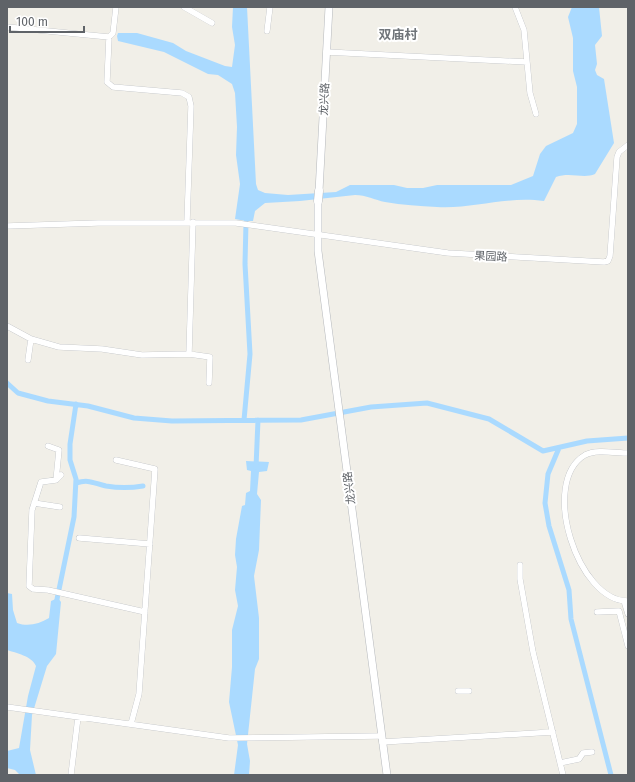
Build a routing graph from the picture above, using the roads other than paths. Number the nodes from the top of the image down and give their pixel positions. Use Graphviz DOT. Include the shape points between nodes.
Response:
graph roads {
  1 [pos="116,7"];
  2 [pos="184,7"];
  3 [pos="270,7"];
  4 [pos="330,7"];
  5 [pos="515,7"];
  6 [pos="212,23"];
  7 [pos="7,26"];
  8 [pos="267,31"];
  9 [pos="109,37"];
  10 [pos="326,52"];
  11 [pos="527,62"];
  12 [pos="536,114"];
  13 [pos="628,145"];
  14 [pos="318,191"];
  15 [pos="318,201"];
  16 [pos="190,222"];
  17 [pos="7,226"];
  18 [pos="317,235"];
  19 [pos="7,326"];
  20 [pos="31,339"];
  21 [pos="189,354"];
  22 [pos="28,360"];
  23 [pos="209,383"];
  24 [pos="48,446"];
  25 [pos="628,453"];
  26 [pos="116,460"];
  27 [pos="61,476"];
  28 [pos="56,480"];
  29 [pos="34,504"];
  30 [pos="60,507"];
  31 [pos="78,538"];
  32 [pos="150,544"];
  33 [pos="520,565"];
  34 [pos="626,601"];
  35 [pos="145,612"];
  36 [pos="597,612"];
  37 [pos="628,614"];
  38 [pos="628,646"];
  39 [pos="458,691"];
  40 [pos="468,691"];
  41 [pos="7,708"];
  42 [pos="78,717"];
  43 [pos="131,724"];
  44 [pos="553,732"];
  45 [pos="382,739"];
  46 [pos="592,752"];
  47 [pos="560,762"];
  48 [pos="71,775"];
  49 [pos="387,775"];
  50 [pos="563,775"];
  1 -- 9 [label="street" via="113,33"];
  2 -- 6 [label="street"];
  3 -- 8 [label="street"];
  4 -- 10 [label="street, 龙兴路"];
  5 -- 11 [label="street" via="524,30"];
  7 -- 9 [label="street"];
  9 -- 16 [label="street" via="107,82 113,87 182,93 189,97"];
  10 -- 11 [label="street"];
  10 -- 14 [label="street, 龙兴路"];
  11 -- 12 [label="street" via="530,93"];
  13 -- 18 [label="street, 果园路" via="617,157 608,261 455,254"];
  14 -- 15 [label="main road"];
  15 -- 18 [label="street, 龙兴路"];
  16 -- 17 [label="street, 果园路"];
  16 -- 18 [label="street, 果园路" via="254,224"];
  16 -- 21 [label="street"];
  18 -- 45 [label="street, 龙兴路"];
  19 -- 20 [label="street"];
  20 -- 21 [label="street" via="59,347 102,349 142,355"];
  20 -- 22 [label="street"];
  21 -- 23 [label="street" via="210,357"];
  24 -- 28 [label="street" via="59,450"];
  25 -- 34 [label="street" via="592,453 583,457 567,478 564,505 582,566 605,593 616,600"];
  26 -- 32 [label="street" via="155,469"];
  27 -- 28 [label="street"];
  28 -- 29 [label="street" via="41,482"];
  29 -- 30 [label="street"];
  29 -- 35 [label="street" via="30,586 33,590 48,590"];
  31 -- 32 [label="street"];
  32 -- 35 [label="street"];
  33 -- 44 [label="street" via="520,579 533,652"];
  34 -- 37 [label="street"];
  35 -- 43 [label="street" via="139,694"];
  36 -- 38 [label="street" via="619,611"];
  39 -- 40 [label="street"];
  41 -- 42 [label="street"];
  42 -- 43 [label="street"];
  42 -- 48 [label="street"];
  43 -- 45 [label="street" via="231,738"];
  44 -- 45 [label="street"];
  44 -- 47 [label="street"];
  45 -- 49 [label="street, 龙兴路"];
  46 -- 47 [label="street" via="584,753 579,759"];
  47 -- 50 [label="street"];
}
